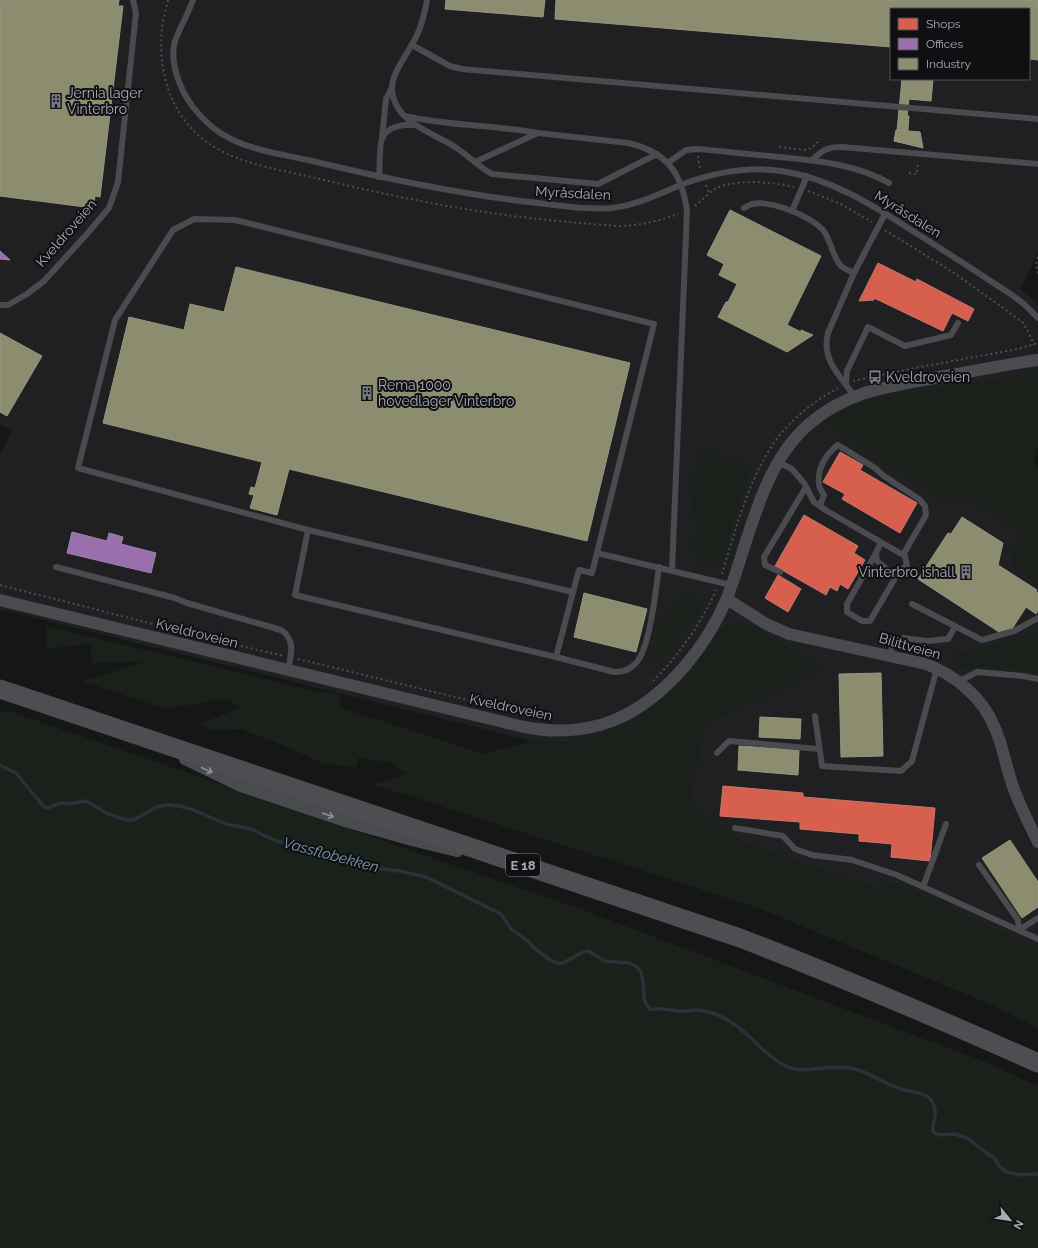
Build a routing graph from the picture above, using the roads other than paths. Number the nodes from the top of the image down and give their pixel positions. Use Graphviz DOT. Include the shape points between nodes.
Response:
graph roads {
  1 [pos="133,0"];
  2 [pos="192,0"];
  3 [pos="427,0"];
  4 [pos="412,45"];
  5 [pos="392,87"];
  6 [pos="404,116"];
  7 [pos="1038,119"];
  8 [pos="415,125"];
  9 [pos="538,133"];
  10 [pos="381,139"];
  11 [pos="657,154"];
  12 [pos="812,160"];
  13 [pos="475,162"];
  14 [pos="668,163"];
  15 [pos="1038,164"];
  16 [pos="807,176"];
  17 [pos="379,177"];
  18 [pos="889,183"];
  19 [pos="682,185"];
  20 [pos="744,208"];
  21 [pos="792,211"];
  22 [pos="885,214"];
  23 [pos="854,274"];
  24 [pos="0,305"];
  25 [pos="1038,318"];
  26 [pos="958,323"];
  27 [pos="1038,360"];
  28 [pos="846,384"];
  29 [pos="854,396"];
  30 [pos="778,462"];
  31 [pos="806,487"];
  32 [pos="820,506"];
  33 [pos="308,530"];
  34 [pos="881,542"];
  35 [pos="597,553"];
  36 [pos="876,553"];
  37 [pos="903,554"];
  38 [pos="56,567"];
  39 [pos="659,568"];
  40 [pos="672,570"];
  41 [pos="780,572"];
  42 [pos="898,573"];
  43 [pos="732,585"];
  44 [pos="573,592"];
  45 [pos="727,599"];
  46 [pos="0,600"];
  47 [pos="912,604"];
  48 [pos="1038,618"];
  49 [pos="955,627"];
  50 [pos="890,655"];
  51 [pos="556,657"];
  52 [pos="937,668"];
  53 [pos="288,670"];
  54 [pos="1038,679"];
  55 [pos="0,682"];
  56 [pos="958,682"];
  57 [pos="0,689"];
  58 [pos="815,716"];
  59 [pos="819,749"];
  60 [pos="717,753"];
  61 [pos="946,824"];
  62 [pos="735,828"];
  63 [pos="1038,842"];
  64 [pos="979,865"];
  65 [pos="923,887"];
  66 [pos="1038,918"];
  67 [pos="1019,930"];
  68 [pos="1038,939"];
  69 [pos="1038,1055"];
  70 [pos="1038,1063"];
  1 -- 24 [label="lane, Kveldroveien" via="136,13 118,182 109,208 44,280 8,305"];
  2 -- 17 [label="lane, Myråsdalen" via="176,39 174,62 178,80 185,94 192,106 209,124 222,134 244,144"];
  3 -- 4 [label="lane" via="421,26"];
  4 -- 5 [label="lane"];
  4 -- 7 [label="lane" via="450,66 462,69"];
  5 -- 6 [label="lane" via="397,107"];
  5 -- 10 [label="lane" via="386,98"];
  6 -- 8 [label="lane"];
  6 -- 9 [label="lane" via="442,123"];
  8 -- 10 [label="lane" via="404,124 395,127"];
  8 -- 13 [label="lane"];
  9 -- 11 [label="lane" via="628,143 650,149"];
  9 -- 13 [label="lane"];
  10 -- 17 [label="lane"];
  11 -- 13 [label="lane" via="598,184 492,174"];
  11 -- 14 [label="lane"];
  12 -- 14 [label="lane" via="697,149 686,150"];
  12 -- 15 [label="lane" via="825,149 842,147"];
  12 -- 18 [label="lane" via="858,170"];
  14 -- 19 [label="lane"];
  16 -- 19 [label="lane, Myråsdalen" via="778,170 744,170 703,177"];
  16 -- 21 [label="lane"];
  16 -- 22 [label="lane, Myråsdalen" via="850,193"];
  17 -- 19 [label="lane, Myråsdalen" via="487,196 597,209 628,206"];
  19 -- 40 [label="lane" via="687,211"];
  20 -- 21 [label="lane" via="760,204"];
  21 -- 23 [label="lane" via="814,222 823,230 842,267"];
  22 -- 23 [label="lane"];
  22 -- 25 [label="lane, Myråsdalen" via="1012,295"];
  23 -- 28 [label="lane" via="826,342 828,359"];
  26 -- 28 [label="lane" via="951,335 905,346 868,327 846,371"];
  27 -- 29 [label="street, Kveldroveien" via="870,390"];
  28 -- 29 [label="lane"];
  29 -- 30 [label="street, Kveldroveien" via="840,402 809,424 787,447"];
  30 -- 31 [label="lane" via="792,469"];
  30 -- 43 [label="street, Kveldroveien" via="766,488"];
  31 -- 32 [label="lane" via="814,502"];
  31 -- 41 [label="lane" via="764,558 765,564"];
  32 -- 34 [label="lane"];
  32 -- 37 [label="lane" via="824,495 819,485 819,470 830,451 838,445 875,468 925,506 926,515"];
  33 -- 35 [label="lane" via="78,468 115,320 174,230 194,219 235,220 654,324"];
  33 -- 44 [label="lane"];
  33 -- 51 [label="lane" via="295,595"];
  34 -- 36 [label="lane"];
  34 -- 37 [label="lane"];
  35 -- 39 [label="lane"];
  35 -- 44 [label="lane" via="592,573 579,570"];
  36 -- 42 [label="lane" via="877,561 888,570"];
  36 -- 42 [label="lane" via="846,604 847,612 862,621 870,621"];
  37 -- 42 [label="lane" via="906,565"];
  38 -- 53 [label="lane" via="175,598 281,630 288,636 291,645"];
  39 -- 40 [label="lane"];
  39 -- 51 [label="lane" via="653,609 643,652 637,663 621,672 614,672"];
  40 -- 43 [label="lane"];
  43 -- 45 [label="street, Kveldroveien"];
  44 -- 51 [label="lane"];
  45 -- 50 [label="street, Bilittveien" via="766,624 789,634"];
  45 -- 53 [label="street, Kveldroveien" via="703,643 664,688 634,711 607,724 591,728 560,732 541,731"];
  46 -- 53 [label="street, Kveldroveien"];
  47 -- 49 [label="lane"];
  48 -- 49 [label="lane" via="1014,631 982,640"];
  49 -- 50 [label="lane" via="948,639 927,641 903,638 892,646"];
  50 -- 52 [label="street, Bilittveien"];
  52 -- 56 [label="street, Bilittveien"];
  52 -- 59 [label="lane" via="912,761 901,771 822,766"];
  54 -- 56 [label="lane" via="978,672"];
  55 -- 69 [label="highway, E 18" via="742,931 855,975"];
  56 -- 63 [label="street, Bilittveien" via="972,693 995,727 1018,799"];
  57 -- 70 [label="highway, E 18, one-way" via="740,938 908,1005"];
  58 -- 59 [label="lane"];
  59 -- 60 [label="lane" via="729,741"];
  61 -- 65 [label="lane"];
  62 -- 65 [label="lane" via="783,836 795,848 812,855 852,860"];
  64 -- 67 [label="lane" via="1018,920"];
  65 -- 67 [label="lane"];
  66 -- 67 [label="lane"];
  67 -- 68 [label="lane"];
}
